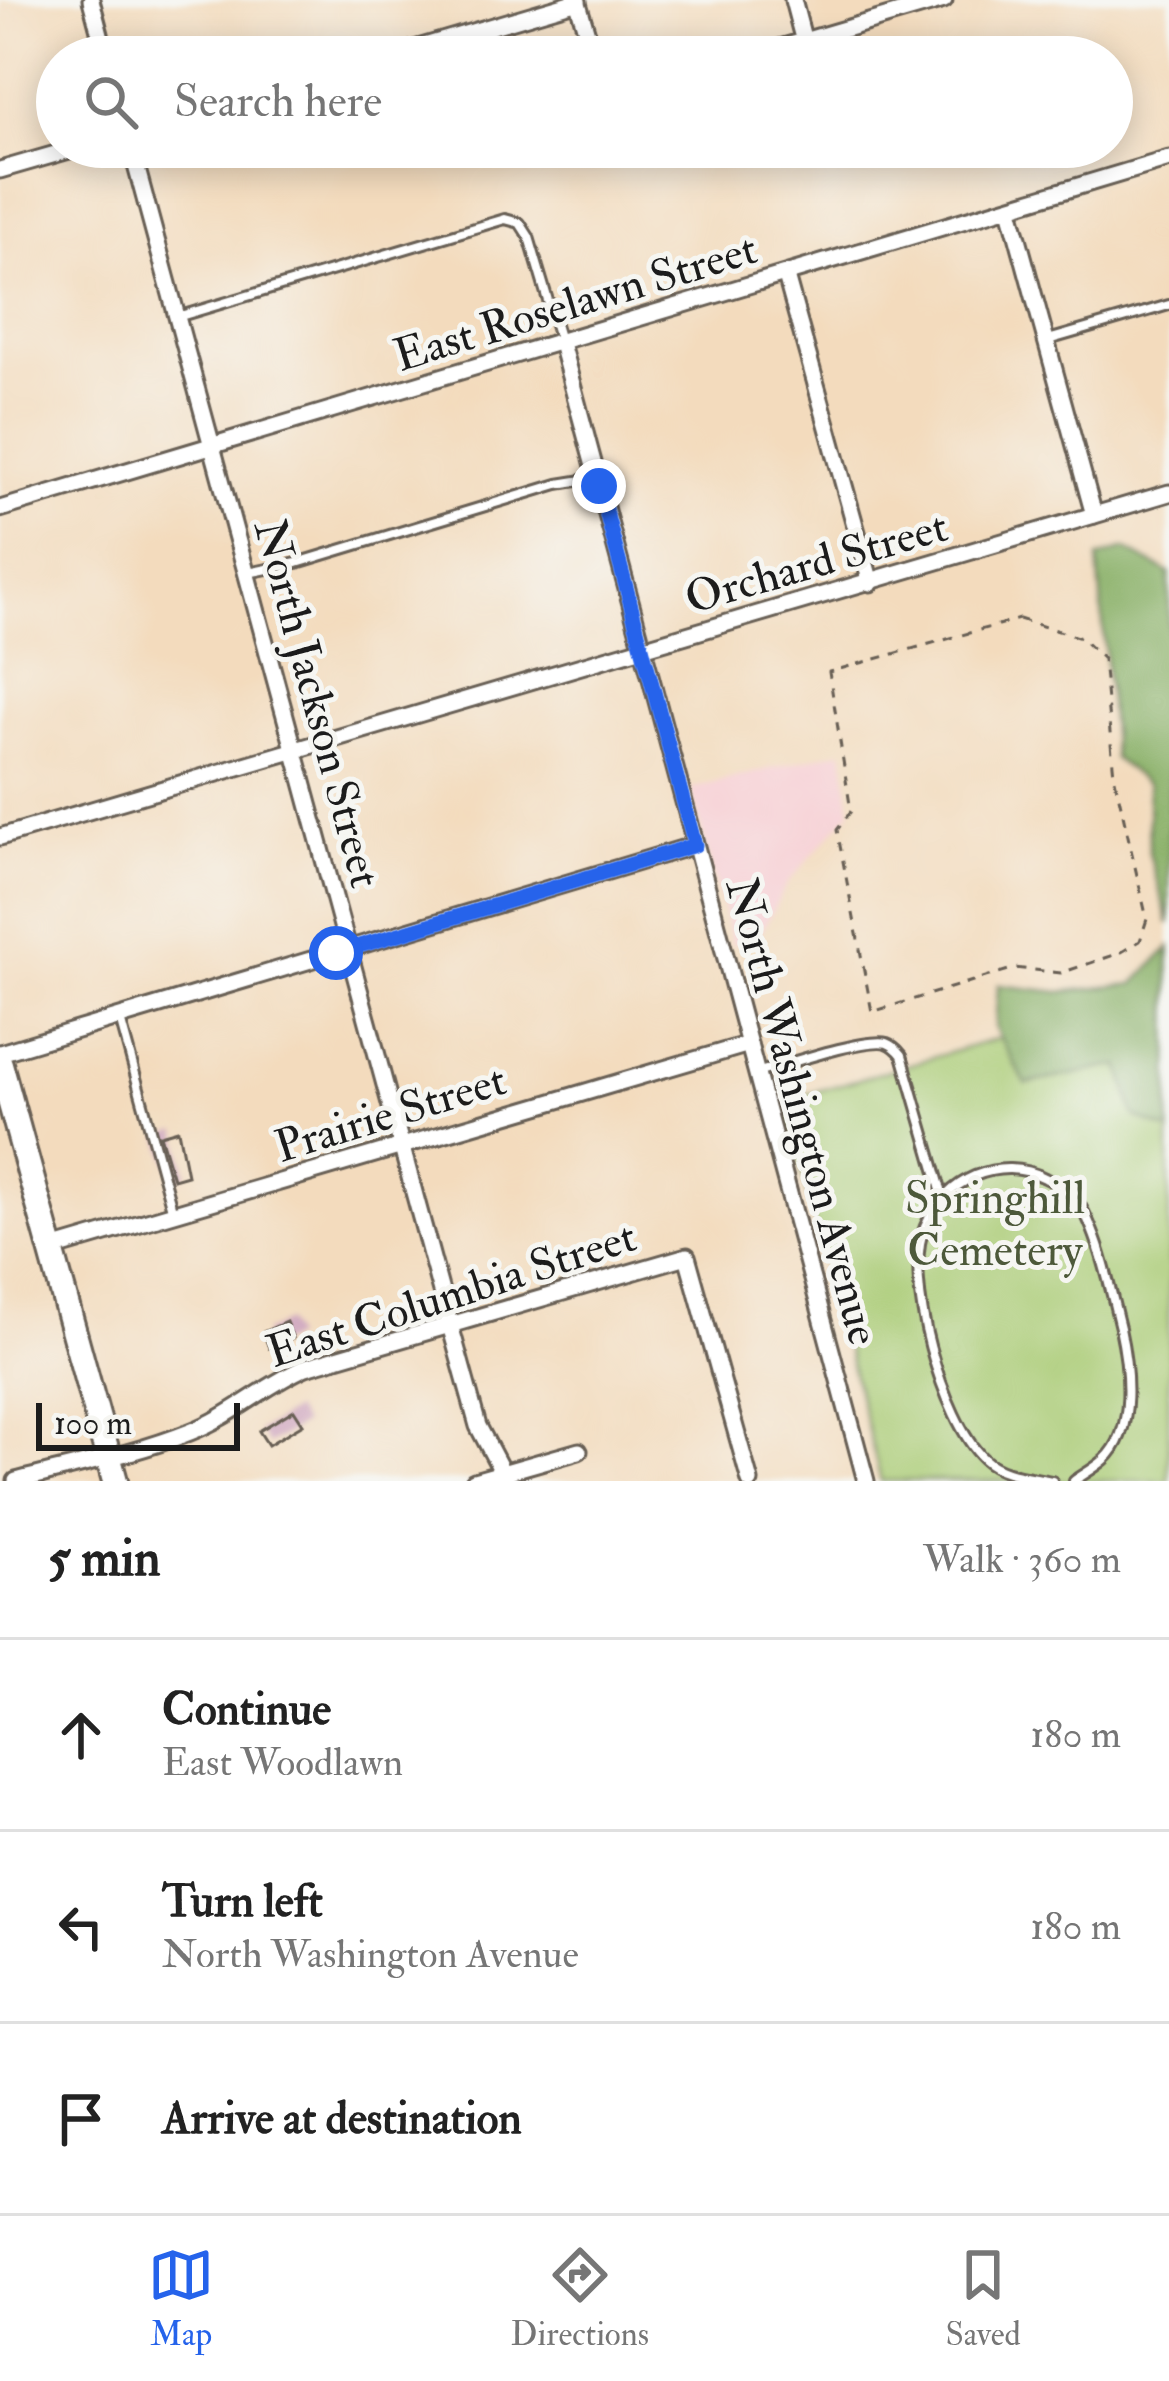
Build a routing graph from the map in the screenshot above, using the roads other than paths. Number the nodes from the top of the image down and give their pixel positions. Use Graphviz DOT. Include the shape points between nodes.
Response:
graph roads {
  1 [pos="91,0"];
  2 [pos="793,0"];
  3 [pos="944,0"];
  4 [pos="577,1"];
  5 [pos="100,36"];
  6 [pos="458,36"];
  7 [pos="588,36"];
  8 [pos="803,36"];
  9 [pos="821,36"];
  10 [pos="1169,159"];
  11 [pos="36,160"];
  12 [pos="136,168"];
  13 [pos="0,170"];
  14 [pos="1010,209"];
  15 [pos="785,276"];
  16 [pos="1169,305"];
  17 [pos="177,316"];
  18 [pos="1048,340"];
  19 [pos="561,343"];
  20 [pos="213,447"];
  21 [pos="599,486"];
  22 [pos="1169,493"];
  23 [pos="0,509"];
  24 [pos="1094,515"];
  25 [pos="248,573"];
  26 [pos="871,583"];
  27 [pos="644,649"];
  28 [pos="297,750"];
  29 [pos="0,837"];
  30 [pos="695,845"];
  31 [pos="348,950"];
  32 [pos="120,1017"];
  33 [pos="748,1044"];
  34 [pos="0,1053"];
  35 [pos="0,1064"];
  36 [pos="757,1073"];
  37 [pos="403,1146"];
  38 [pos="943,1197"];
  39 [pos="173,1214"];
  40 [pos="52,1249"];
  41 [pos="450,1325"];
  42 [pos="579,1451"];
  43 [pos="107,1455"];
  44 [pos="505,1477"];
  45 [pos="16,1481"];
  46 [pos="115,1481"];
  47 [pos="474,1481"];
  48 [pos="750,1481"];
  49 [pos="866,1481"];
  50 [pos="1052,1481"];
  51 [pos="1074,1481"];
  1 -- 5 [label="street"];
  2 -- 8 [label="street"];
  3 -- 9 [label="street"];
  4 -- 6 [label="street"];
  4 -- 7 [label="street"];
  10 -- 14 [label="street, East Roselawn Street"];
  11 -- 13 [label="street"];
  12 -- 17 [label="street, North Jackson Street"];
  14 -- 15 [label="street, East Roselawn Street"];
  14 -- 18 [label="street"];
  15 -- 19 [label="street, East Roselawn Street"];
  15 -- 26 [label="street"];
  16 -- 18 [label="lane"];
  17 -- 19 [label="lane" via="506,219 529,238"];
  17 -- 20 [label="street, North Jackson Street"];
  18 -- 24 [label="street"];
  19 -- 20 [label="street, East Roselawn Street"];
  19 -- 21 [label="street, North Washington Avenue"];
  20 -- 23 [label="street, East Roselawn Street"];
  20 -- 25 [label="street, North Jackson Street"];
  21 -- 25 [label="lane" via="558,484"];
  21 -- 27 [label="street, North Washington Avenue"];
  22 -- 24 [label="street, Orchard Street"];
  24 -- 26 [label="street, Orchard Street"];
  25 -- 28 [label="street, North Jackson Street"];
  26 -- 27 [label="street, Orchard Street"];
  27 -- 28 [label="street, Orchard Street"];
  27 -- 30 [label="street, North Washington Avenue"];
  28 -- 29 [label="street, Orchard Street"];
  28 -- 31 [label="street, North Jackson Street"];
  30 -- 31 [label="street"];
  30 -- 33 [label="street, North Washington Avenue"];
  31 -- 32 [label="street"];
  31 -- 37 [label="street, North Jackson Street"];
  32 -- 34 [label="street"];
  32 -- 39 [label="lane"];
  33 -- 36 [label="street, North Washington Avenue"];
  33 -- 37 [label="street, Prairie Street"];
  35 -- 40 [label="main road"];
  36 -- 38 [label="lane" via="863,1044 894,1048"];
  36 -- 49 [label="street, North Washington Avenue"];
  37 -- 39 [label="street, Prairie Street"];
  37 -- 41 [label="street, North Jackson Street"];
  38 -- 50 [label="lane" via="920,1241 917,1272 950,1402 983,1459"];
  38 -- 51 [label="lane" via="972,1175 1030,1171 1070,1191 1089,1226 1106,1268 1127,1389 1116,1444"];
  39 -- 40 [label="street, Prairie Street"];
  40 -- 43 [label="main road"];
  41 -- 43 [label="street, East Columbia Street" via="306,1367 190,1432"];
  41 -- 44 [label="street, North Jackson Street" via="478,1426"];
  41 -- 48 [label="street, East Columbia Street" via="687,1256"];
  42 -- 44 [label="street"];
  43 -- 45 [label="street, East Columbia Street"];
  43 -- 46 [label="main road"];
  44 -- 47 [label="street"];
}
